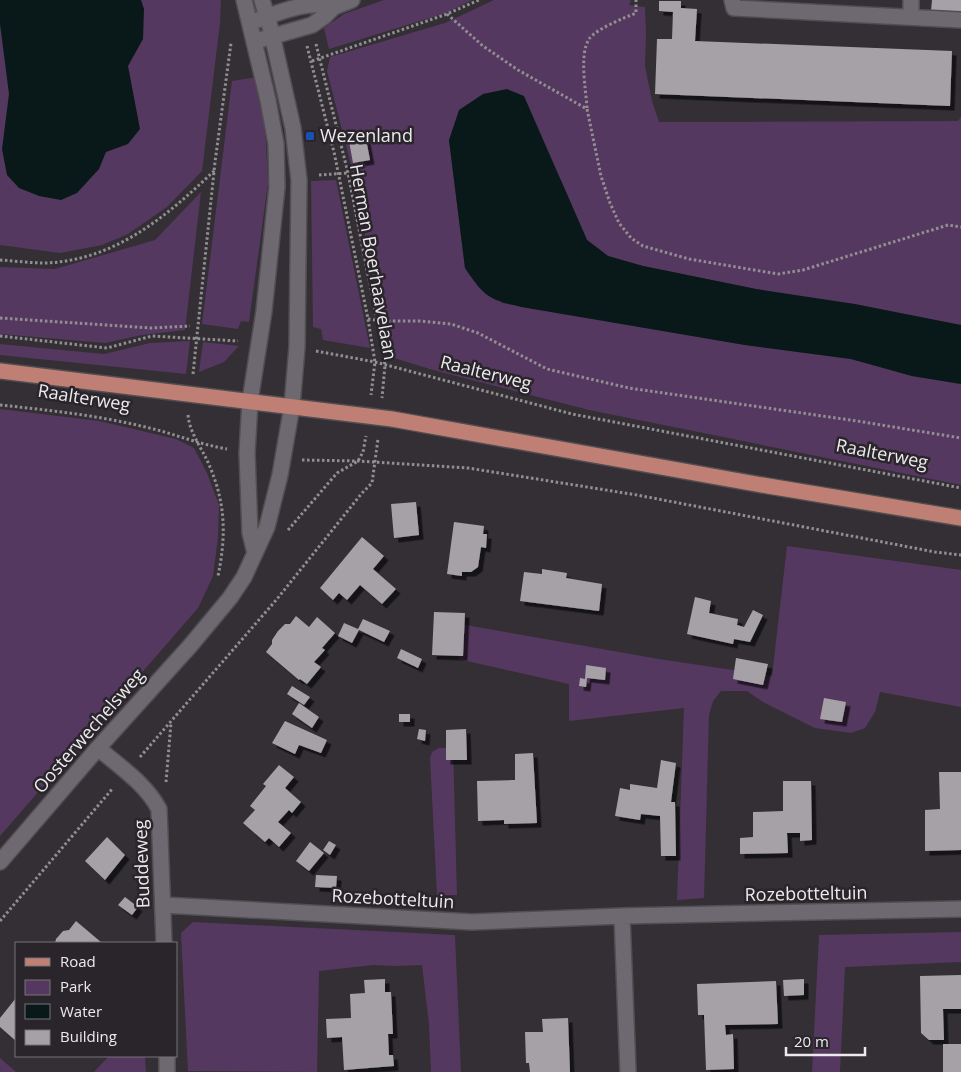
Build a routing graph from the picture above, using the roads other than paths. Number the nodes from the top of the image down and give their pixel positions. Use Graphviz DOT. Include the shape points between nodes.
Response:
graph roads {
  1 [pos="244,0"];
  2 [pos="262,0"];
  3 [pos="352,0"];
  4 [pos="732,0"];
  5 [pos="911,0"];
  6 [pos="334,7"];
  7 [pos="267,16"];
  8 [pos="911,17"];
  9 [pos="961,20"];
  10 [pos="250,23"];
  11 [pos="273,36"];
  12 [pos="254,41"];
  13 [pos="0,371"];
  14 [pos="250,401"];
  15 [pos="292,406"];
  16 [pos="961,518"];
  17 [pos="254,553"];
  18 [pos="98,748"];
  19 [pos="0,862"];
  20 [pos="163,905"];
  21 [pos="961,909"];
  22 [pos="622,916"];
  23 [pos="164,942"];
  24 [pos="167,1057"];
  25 [pos="167,1072"];
  26 [pos="628,1072"];
  1 -- 10 [label="street"];
  2 -- 7 [label="street"];
  3 -- 6 [label="street"];
  4 -- 8 [label="street" via="734,8"];
  5 -- 8 [label="street"];
  6 -- 7 [label="street" via="306,5"];
  6 -- 11 [label="street" via="325,16 302,28"];
  7 -- 10 [label="street"];
  7 -- 11 [label="street"];
  8 -- 9 [label="street"];
  10 -- 12 [label="street"];
  11 -- 12 [label="street"];
  11 -- 15 [label="street" via="293,128 299,180 297,347"];
  12 -- 14 [label="street" via="276,144 277,187"];
  13 -- 14 [label="main road, Raalterweg"];
  14 -- 15 [label="main road, Raalterweg"];
  14 -- 17 [label="street" via="247,453 250,533"];
  15 -- 16 [label="main road, Raalterweg" via="392,419"];
  15 -- 17 [label="street, Oosterwechelsweg" via="284,459 267,527"];
  17 -- 18 [label="street, Oosterwechelsweg" via="230,598"];
  18 -- 19 [label="street, Oosterwechelsweg"];
  18 -- 20 [label="street, Buddeweg" via="142,785 159,809"];
  20 -- 22 [label="street, Rozebotteltuin" via="472,922"];
  20 -- 23 [label="street, Buddeweg"];
  21 -- 22 [label="street, Rozebotteltuin"];
  22 -- 26 [label="street"];
  24 -- 25 [label="street"];
}
